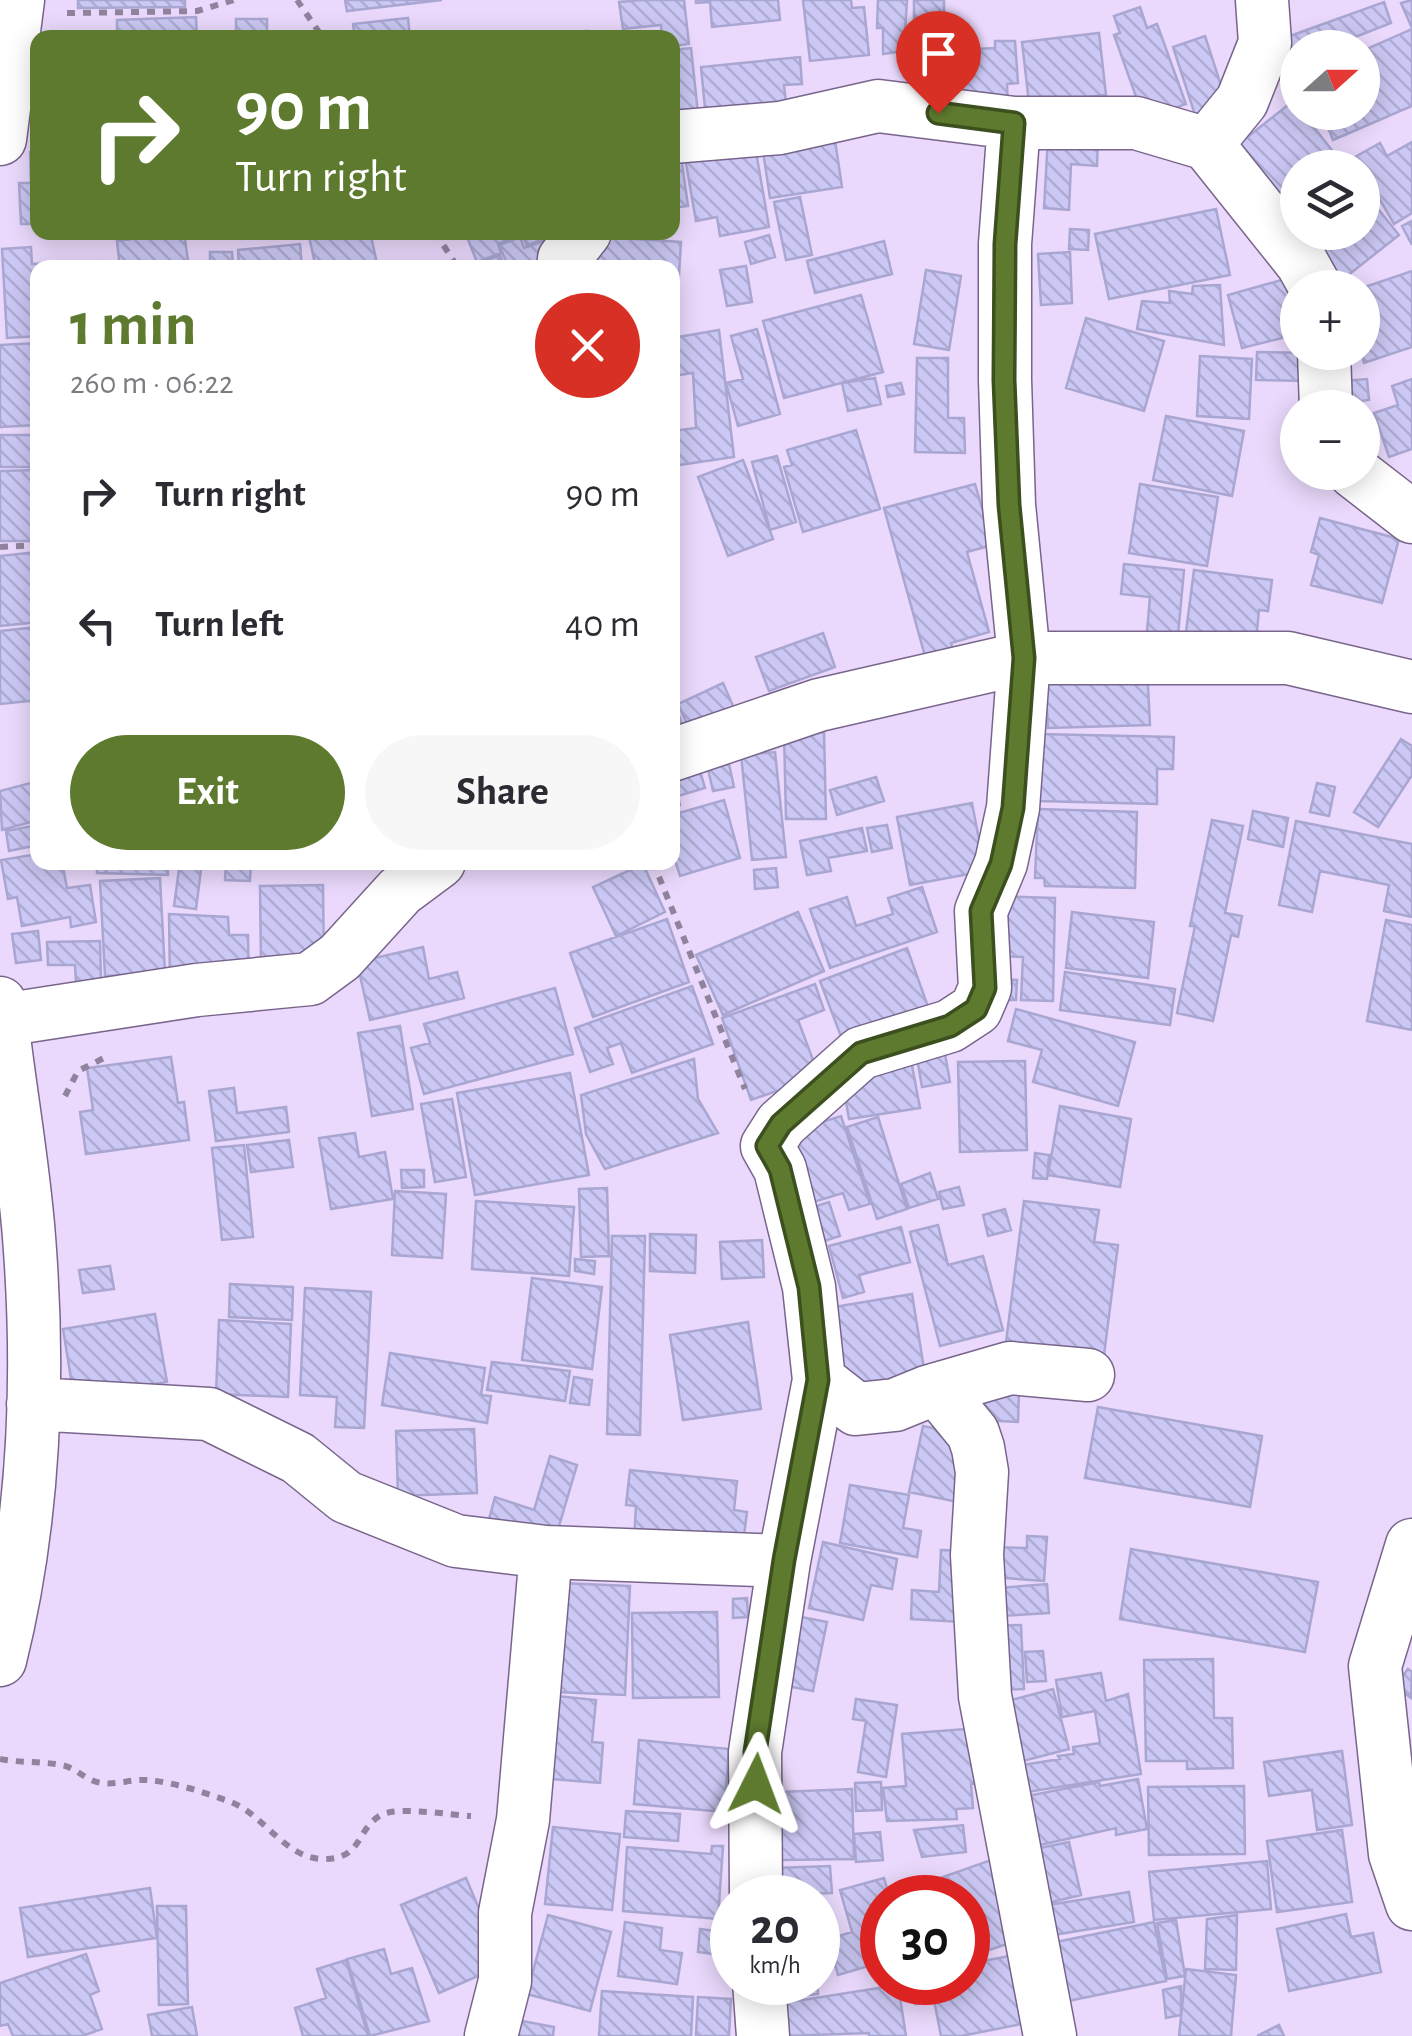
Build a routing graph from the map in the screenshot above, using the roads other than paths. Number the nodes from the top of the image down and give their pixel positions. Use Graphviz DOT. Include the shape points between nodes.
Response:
graph roads {
  1 [pos="1262,0"];
  2 [pos="18,6"];
  3 [pos="1014,123"];
  4 [pos="680,136"];
  5 [pos="0,139"];
  6 [pos="1207,144"];
  7 [pos="579,240"];
  8 [pos="564,260"];
  9 [pos="1306,270"];
  10 [pos="1377,490"];
  11 [pos="1412,517"];
  12 [pos="1024,658"];
  13 [pos="1412,687"];
  14 [pos="680,752"];
  15 [pos="428,870"];
  16 [pos="1,1012"];
  17 [pos="1088,1375"];
  18 [pos="818,1380"];
  19 [pos="937,1389"];
  20 [pos="33,1404"];
  21 [pos="1412,1546"];
  22 [pos="546,1552"];
  23 [pos="784,1560"];
  24 [pos="0,1660"];
  25 [pos="756,1875"];
  26 [pos="1412,1904"];
  27 [pos="761,2005"];
  28 [pos="492,2036"];
  29 [pos="763,2036"];
  30 [pos="1050,2036"];
  1 -- 6 [label="street" via="1265,43 1242,101"];
  2 -- 5 [label="street"];
  3 -- 4 [label="street" via="878,106 780,128"];
  3 -- 6 [label="street" via="1136,123"];
  3 -- 12 [label="street" via="1004,380"];
  6 -- 9 [label="street"];
  7 -- 8 [label="street"];
  10 -- 11 [label="street"];
  12 -- 13 [label="street" via="1288,658"];
  12 -- 14 [label="street" via="819,704"];
  12 -- 18 [label="street" via="1013,808 1001,864 981,911 985,988 976,1009 950,1026 861,1053 781,1124 767,1146 780,1169 809,1287"];
  15 -- 16 [label="street" via="310,979"];
  16 -- 20 [label="street" via="29,1237"];
  17 -- 19 [label="street" via="1010,1368"];
  18 -- 19 [label="street" via="856,1408 895,1405"];
  18 -- 23 [label="street"];
  19 -- 30 [label="street" via="972,1432 980,1460 977,1555 985,1696"];
  20 -- 22 [label="street" via="210,1414 298,1458 346,1497 456,1542"];
  20 -- 24 [label="street" via="25,1507"];
  21 -- 26 [label="street" via="1375,1666 1395,1854"];
  22 -- 23 [label="street"];
  22 -- 28 [label="street" via="524,1820 505,1913 505,1980"];
  23 -- 25 [label="street" via="755,1752"];
  27 -- 29 [label="street"];
}
